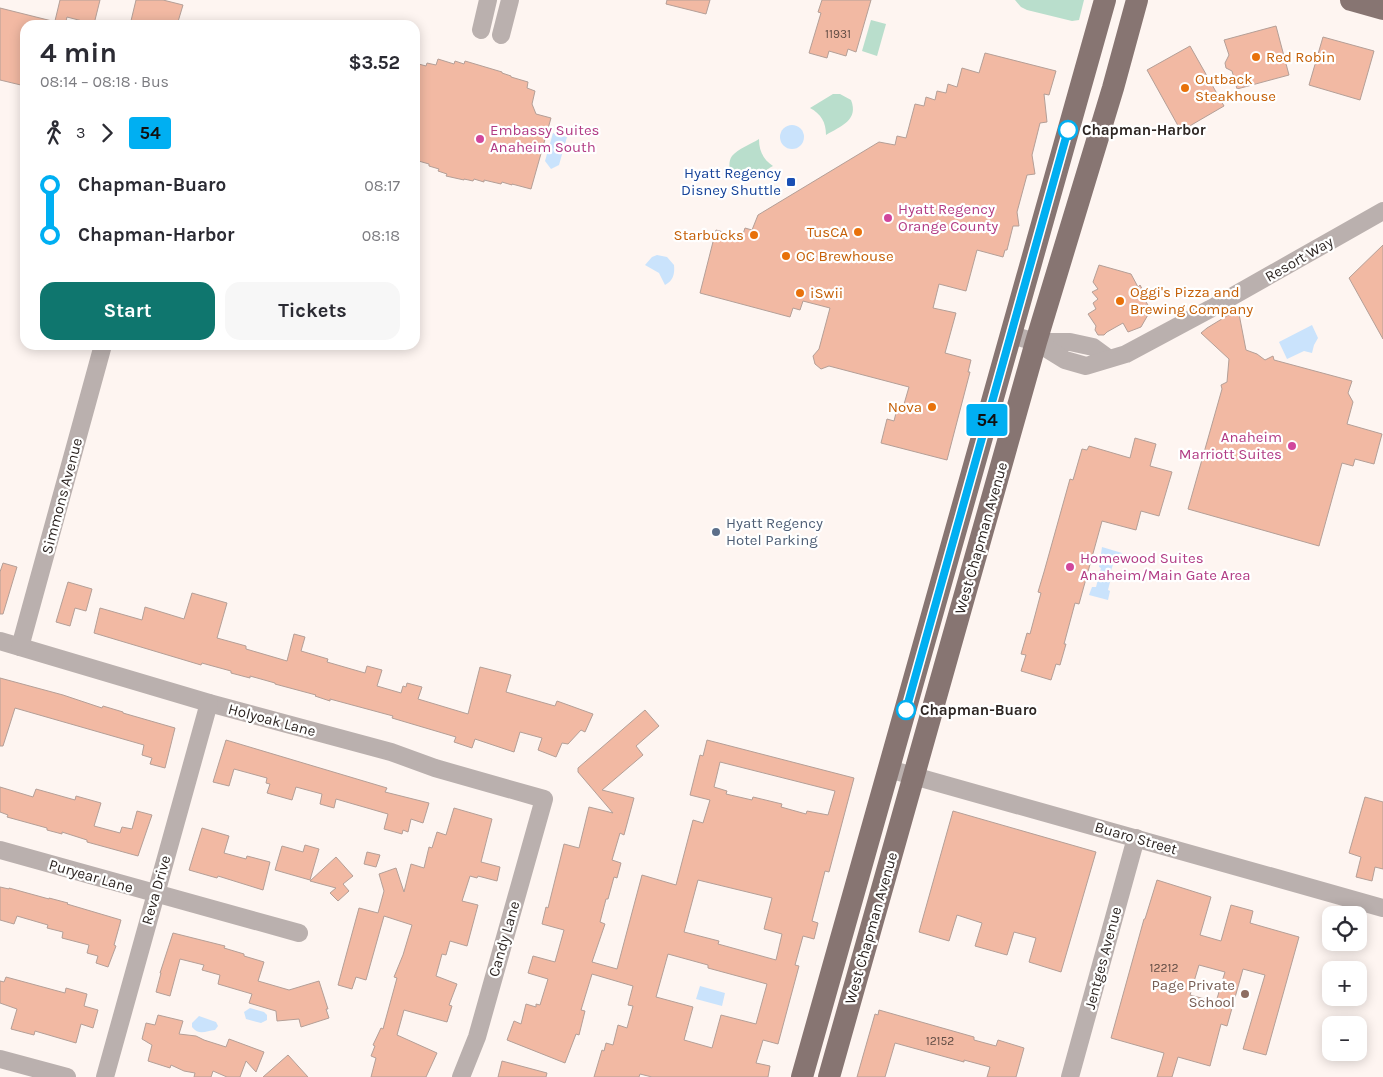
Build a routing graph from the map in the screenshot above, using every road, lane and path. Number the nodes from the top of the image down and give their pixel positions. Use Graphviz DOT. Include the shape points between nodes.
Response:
graph roads {
  1 [pos="488,0"];
  2 [pos="510,0"];
  3 [pos="1105,0"];
  4 [pos="1137,0"];
  5 [pos="1351,0"];
  6 [pos="1383,9"];
  7 [pos="481,30"];
  8 [pos="501,35"];
  9 [pos="1383,211"];
  10 [pos="1011,335"];
  11 [pos="1036,342"];
  12 [pos="102,350"];
  13 [pos="0,641"];
  14 [pos="20,647"];
  15 [pos="209,703"];
  16 [pos="889,769"];
  17 [pos="914,776"];
  18 [pos="544,799"];
  19 [pos="1136,838"];
  20 [pos="0,850"];
  21 [pos="154,894"];
  22 [pos="1383,908"];
  23 [pos="299,933"];
  24 [pos="0,1058"];
  25 [pos="67,1077"];
  26 [pos="104,1077"];
  27 [pos="461,1077"];
  28 [pos="802,1077"];
  29 [pos="829,1077"];
  30 [pos="1070,1077"];
  1 -- 7 [label="street"];
  2 -- 8 [label="street"];
  3 -- 10 [label="main road, West Chapman Avenue"];
  4 -- 11 [label="main road, West Chapman Avenue"];
  5 -- 6 [label="main road"];
  9 -- 11 [label="street, Resort Way" via="1126,354 1108,358 1093,347 1070,342"];
  10 -- 11 [label="street, Resort Way"];
  10 -- 16 [label="main road, West Chapman Avenue"];
  11 -- 17 [label="main road, West Chapman Avenue"];
  12 -- 14 [label="street, Simmons Avenue"];
  13 -- 14 [label="street, Holyoak Lane"];
  14 -- 15 [label="street, Holyoak Lane"];
  15 -- 18 [label="street, Holyoak Lane" via="392,752 435,768"];
  15 -- 21 [label="street, Reva Drive"];
  16 -- 17 [label="street, Buaro Street"];
  16 -- 28 [label="main road, West Chapman Avenue"];
  17 -- 19 [label="street, Buaro Street"];
  17 -- 29 [label="main road, West Chapman Avenue"];
  18 -- 27 [label="street, Candy Lane" via="477,1038"];
  19 -- 22 [label="street, Buaro Street"];
  19 -- 30 [label="street, Jentges Avenue"];
  20 -- 21 [label="street, Puryear Lane"];
  21 -- 23 [label="street, Puryear Lane"];
  21 -- 26 [label="street, Reva Drive"];
  24 -- 25 [label="street"];
}
